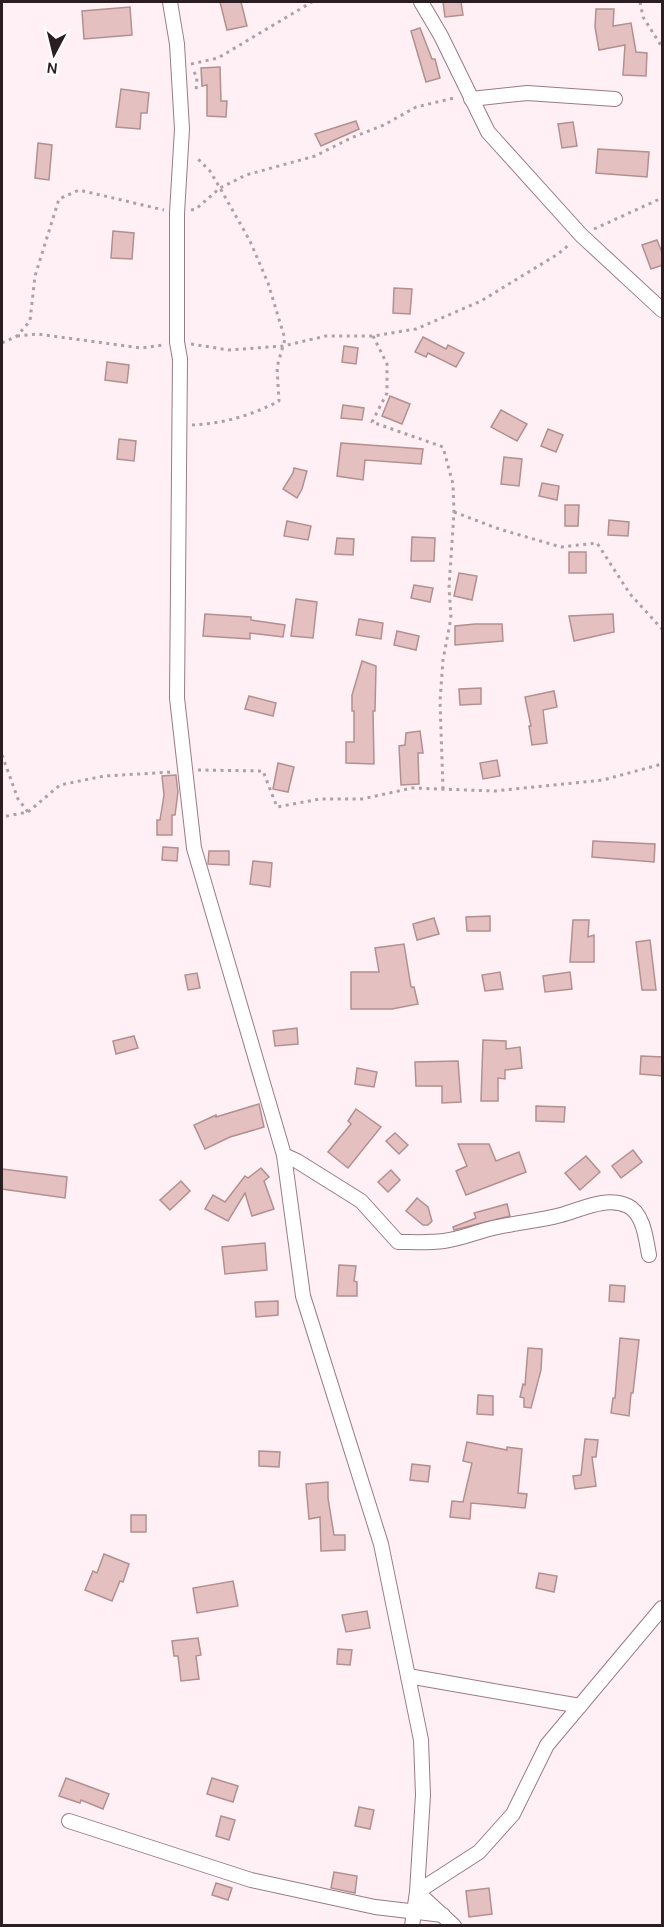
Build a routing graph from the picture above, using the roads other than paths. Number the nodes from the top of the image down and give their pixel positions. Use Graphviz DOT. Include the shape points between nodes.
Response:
graph roads {
  1 [pos="170,2"];
  2 [pos="421,2"];
  3 [pos="471,99"];
  4 [pos="615,99"];
  5 [pos="663,310"];
  6 [pos="284,1155"];
  7 [pos="649,1255"];
  8 [pos="663,1608"];
  9 [pos="408,1676"];
  10 [pos="580,1706"];
  11 [pos="69,1821"];
  12 [pos="417,1892"];
  13 [pos="443,1916"];
  14 [pos="413,1918"];
  15 [pos="454,1926"];
  1 -- 6 [label="street" via="177,44 181,144 177,213 177,698 194,848"];
  2 -- 3 [label="street"];
  3 -- 4 [label="street" via="527,93"];
  3 -- 5 [label="street" via="489,132 581,235"];
  6 -- 7 [label="street" via="361,1201 398,1242 444,1242 486,1229 616,1203 630,1206 637,1214"];
  6 -- 9 [label="street" via="303,1296 381,1544"];
  8 -- 10 [label="street"];
  9 -- 10 [label="street"];
  9 -- 12 [label="street" via="421,1740 423,1795"];
  10 -- 12 [label="street" via="547,1745 513,1814 479,1852"];
  11 -- 14 [label="street" via="251,1880 375,1906"];
  12 -- 13 [label="street"];
  12 -- 14 [label="street"];
  13 -- 14 [label="street"];
  13 -- 15 [label="street"];
}
